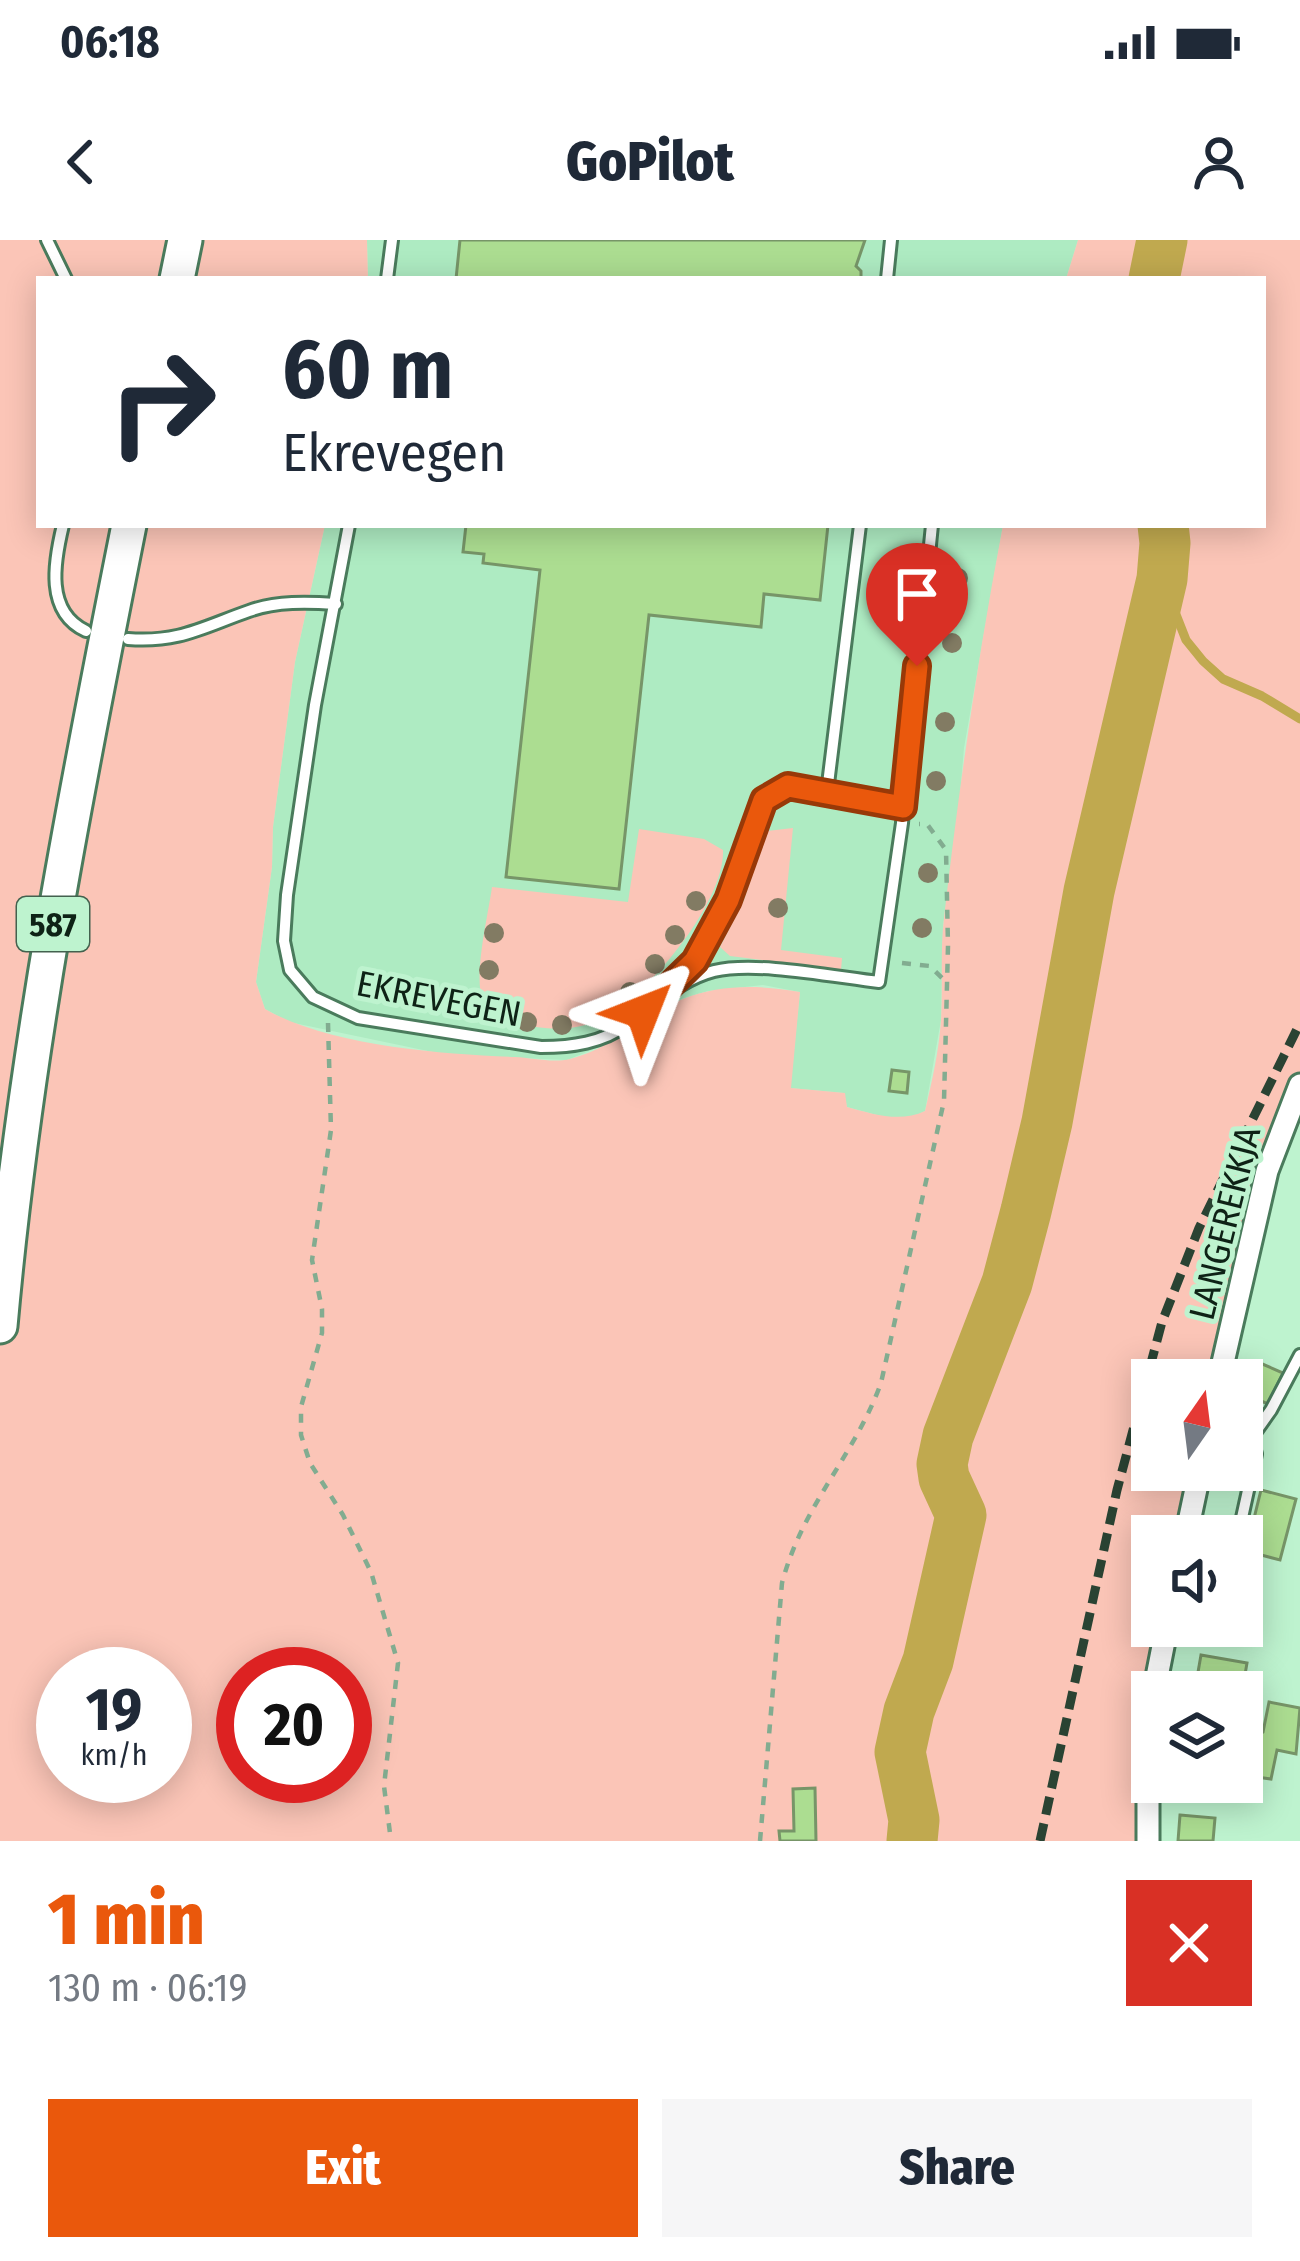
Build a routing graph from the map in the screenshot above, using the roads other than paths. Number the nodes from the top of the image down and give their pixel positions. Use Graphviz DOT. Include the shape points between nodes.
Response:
graph roads {
  1 [pos="47,240"];
  2 [pos="185,240"];
  3 [pos="392,240"];
  4 [pos="891,240"];
  5 [pos="65,276"];
  6 [pos="178,276"];
  7 [pos="387,276"];
  8 [pos="887,276"];
  9 [pos="63,528"];
  10 [pos="128,528"];
  11 [pos="349,528"];
  12 [pos="860,528"];
  13 [pos="932,528"];
  14 [pos="336,604"];
  15 [pos="86,631"];
  16 [pos="128,640"];
  17 [pos="827,792"];
  18 [pos="903,807"];
  19 [pos="660,995"];
  20 [pos="1300,1084"];
  21 [pos="0,1326"];
  22 [pos="1300,1355"];
  23 [pos="1224,1359"];
  24 [pos="1263,1420"];
  25 [pos="1148,1803"];
  26 [pos="1148,1841"];
  1 -- 5 [label="lane"];
  2 -- 6 [label="main road"];
  3 -- 7 [label="lane"];
  4 -- 8 [label="lane"];
  9 -- 15 [label="lane" via="56,595 71,624"];
  10 -- 21 [label="main road, 587" via="43,978"];
  11 -- 14 [label="lane, EKREVEGEN"];
  12 -- 17 [label="lane"];
  13 -- 18 [label="lane"];
  14 -- 16 [label="lane" via="253,609 176,639"];
  14 -- 19 [label="lane, EKREVEGEN" via="286,895 284,941 300,985 358,1018 541,1048 605,1037"];
  17 -- 18 [label="lane, EKREVEGEN"];
  17 -- 19 [label="lane, EKREVEGEN" via="788,786 764,800 728,900 695,961"];
  18 -- 19 [label="lane, EKREVEGEN" via="879,982 715,971"];
  20 -- 23 [label="street, LANGEREKKJA" via="1267,1171"];
  22 -- 24 [label="lane"];
  25 -- 26 [label="street"];
}
